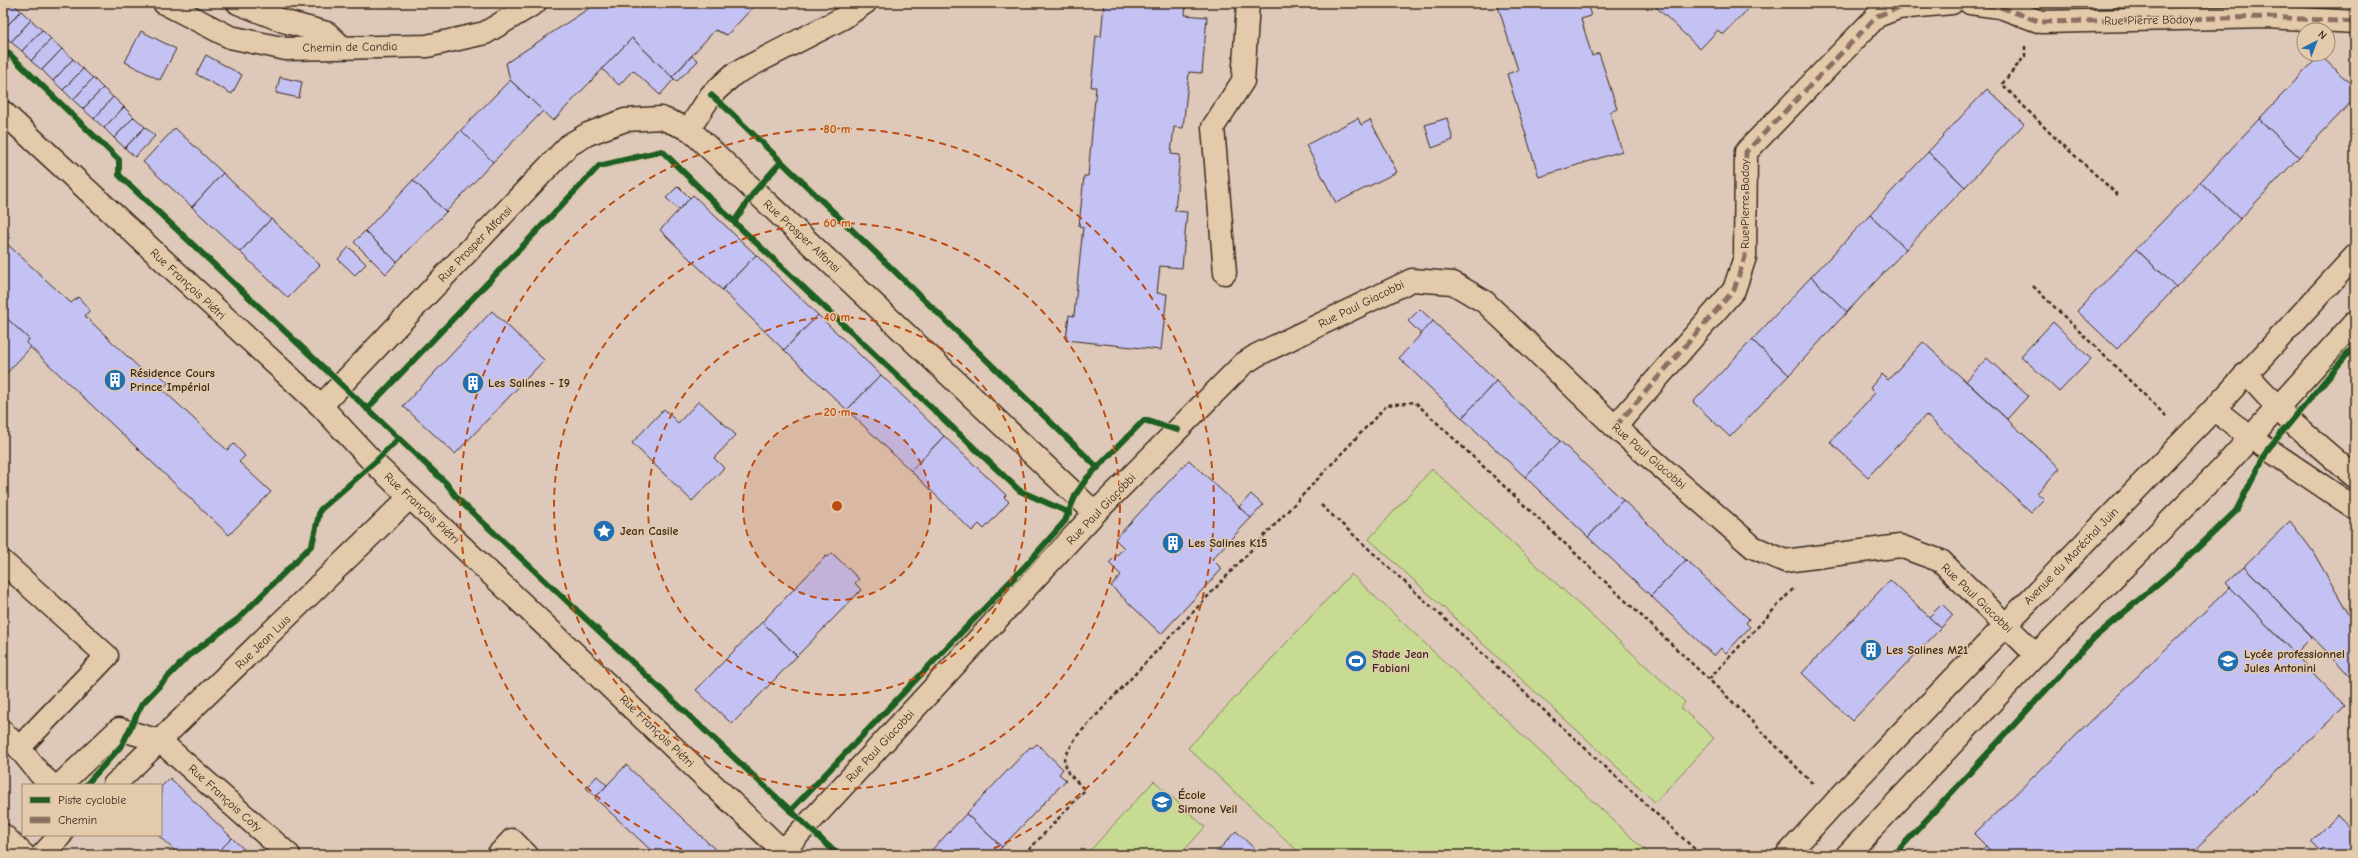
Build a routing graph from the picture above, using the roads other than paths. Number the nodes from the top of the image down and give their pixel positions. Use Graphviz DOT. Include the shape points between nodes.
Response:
graph roads {
  1 [pos="164,3"];
  2 [pos="238,3"];
  3 [pos="534,3"];
  4 [pos="865,3"];
  5 [pos="1248,3"];
  6 [pos="1952,3"];
  7 [pos="1970,3"];
  8 [pos="1872,10"];
  9 [pos="2355,22"];
  10 [pos="342,47"];
  11 [pos="3,112"];
  12 [pos="689,129"];
  13 [pos="2355,256"];
  14 [pos="1225,273"];
  15 [pos="2355,322"];
  16 [pos="2246,373"];
  17 [pos="320,406"];
  18 [pos="2214,409"];
  19 [pos="2278,409"];
  20 [pos="1615,427"];
  21 [pos="2250,437"];
  22 [pos="2355,477"];
  23 [pos="410,497"];
  24 [pos="2355,508"];
  25 [pos="1096,513"];
  26 [pos="3,562"];
  27 [pos="2005,625"];
  28 [pos="2036,655"];
  29 [pos="3,732"];
  30 [pos="160,741"];
  31 [pos="19,748"];
  32 [pos="51,784"];
  33 [pos="61,784"];
  34 [pos="115,784"];
  35 [pos="3,835"];
  36 [pos="61,836"];
  37 [pos="785,853"];
  38 [pos="24,855"];
  39 [pos="42,855"];
  40 [pos="289,855"];
  41 [pos="498,855"];
  42 [pos="527,855"];
  43 [pos="1788,855"];
  44 [pos="1847,855"];
  1 -- 10 [label="street, Chemin de Candia" via="230,37 286,49"];
  2 -- 10 [label="street" via="286,22 327,33"];
  3 -- 10 [label="street, Chemin de Candia" via="484,33 427,46"];
  4 -- 12 [label="street" via="843,18 734,74 711,95"];
  5 -- 14 [label="street" via="1243,81 1213,128"];
  6 -- 8 [label="street, Rue Pierre Bodoy"];
  7 -- 9 [label="street, Rue Pierre Bodoy" via="2000,7 2041,22 2268,17"];
  8 -- 20 [label="street, Rue Pierre Bodoy" via="1746,152 1745,257 1734,290"];
  11 -- 17 [label="street, Rue François Piétri"];
  12 -- 17 [label="street, Rue Prosper Alfonsi" via="662,118 625,120 588,134 569,145"];
  12 -- 25 [label="street, Rue Prosper Alfonsi"];
  13 -- 16 [label="street, Avenue du Maréchal Juin"];
  15 -- 19 [label="street"];
  16 -- 18 [label="street, Avenue du Maréchal Juin"];
  16 -- 19 [label="street"];
  17 -- 23 [label="street, Rue François Piétri" via="355,445"];
  18 -- 21 [label="street"];
  18 -- 27 [label="street, Avenue du Maréchal Juin"];
  19 -- 21 [label="street"];
  19 -- 22 [label="street"];
  20 -- 25 [label="street, Rue Paul Giacobbi" via="1485,302 1454,283 1412,280 1243,364"];
  20 -- 27 [label="street, Rue Paul Giacobbi" via="1753,547 1786,561 1900,546 1941,562"];
  21 -- 24 [label="street"];
  21 -- 28 [label="street" via="2222,469"];
  23 -- 30 [label="street, Rue Jean Luis"];
  23 -- 37 [label="street, Rue François Piétri"];
  25 -- 37 [label="street, Rue Paul Giacobbi"];
  26 -- 31 [label="street" via="107,656"];
  27 -- 28 [label="street, Rue Paul Giacobbi"];
  27 -- 43 [label="street, Avenue du Maréchal Juin"];
  28 -- 44 [label="street"];
  29 -- 31 [label="street"];
  30 -- 33 [label="street" via="119,729"];
  30 -- 34 [label="street, Rue Jean Luis"];
  30 -- 40 [label="street, Rue François Coty"];
  31 -- 32 [label="street"];
  35 -- 38 [label="street"];
  36 -- 39 [label="street"];
  41 -- 42 [label="street" via="512,840"];
}
